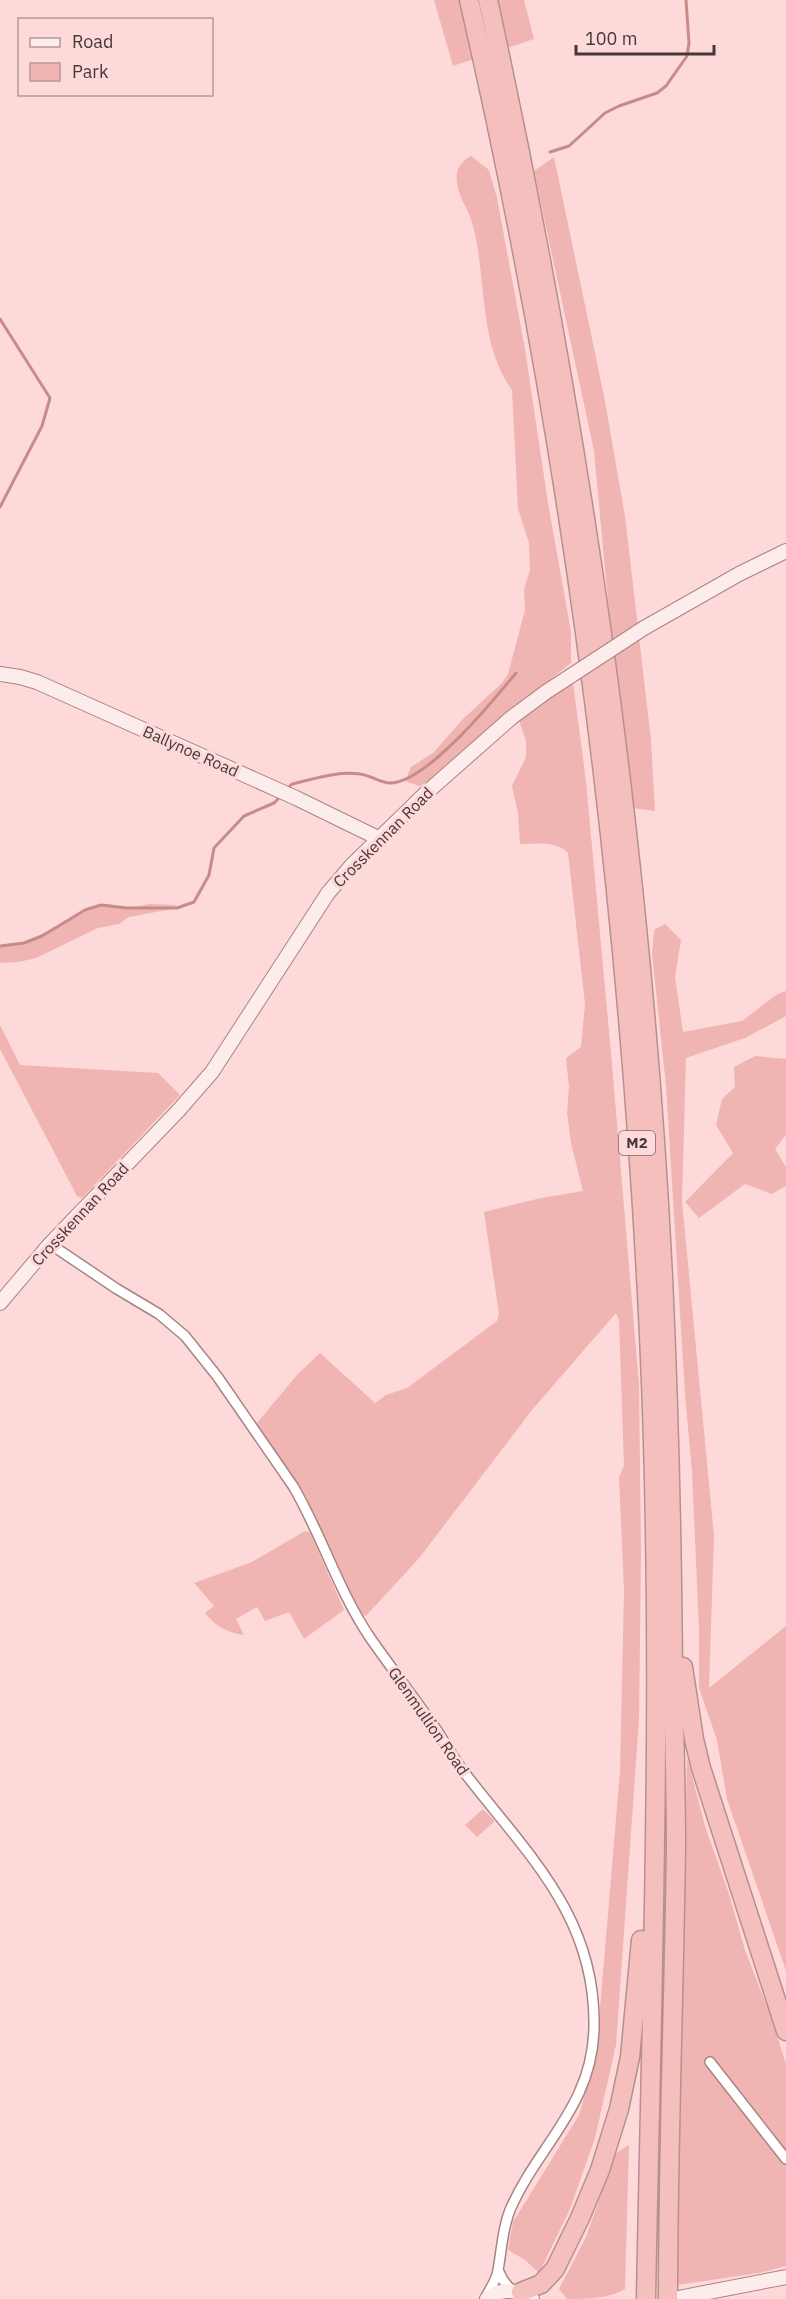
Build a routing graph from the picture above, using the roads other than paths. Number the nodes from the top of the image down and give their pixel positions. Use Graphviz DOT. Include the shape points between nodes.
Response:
graph roads {
  1 [pos="469,0"];
  2 [pos="488,0"];
  3 [pos="786,551"];
  4 [pos="0,674"];
  5 [pos="378,838"];
  6 [pos="50,1244"];
  7 [pos="0,1303"];
  8 [pos="673,1612"];
  9 [pos="656,1788"];
  10 [pos="786,2031"];
  11 [pos="710,2062"];
  12 [pos="786,2159"];
  13 [pos="498,2270"];
  14 [pos="786,2277"];
  15 [pos="521,2294"];
  16 [pos="486,2299"];
  17 [pos="646,2299"];
  18 [pos="668,2299"];
  19 [pos="673,2299"];
  1 -- 9 [label="highway, M2" via="515,212 566,509 605,801 624,982 649,1338"];
  2 -- 8 [label="highway, M2" via="559,360 617,749 636,921 658,1205"];
  3 -- 5 [label="street, Crosskennan Road, bridge" via="644,628 546,692 511,718"];
  4 -- 5 [label="street, Ballynoe Road" via="37,682"];
  5 -- 6 [label="street, Crosskennan Road" via="328,893 212,1072"];
  6 -- 7 [label="street, Crosskennan Road"];
  6 -- 13 [label="street, Glenmullion Road" via="159,1314 200,1354 293,1486 343,1592 371,1639 462,1769 543,1874 575,1926 592,1983 594,2029 590,2058 571,2111 508,2215"];
  8 -- 10 [label="highway" via="701,1768"];
  8 -- 18 [label="highway, M2" via="676,1840"];
  9 -- 15 [label="highway" via="630,2057 619,2109 596,2180 555,2269 541,2284"];
  9 -- 17 [label="highway, M2"];
  11 -- 12 [label="street"];
  13 -- 15 [label="street" via="503,2280"];
  13 -- 16 [label="street, Glenmullion Road"];
  14 -- 19 [label="street"];
  15 -- 16 [label="street" via="500,2292"];
}
